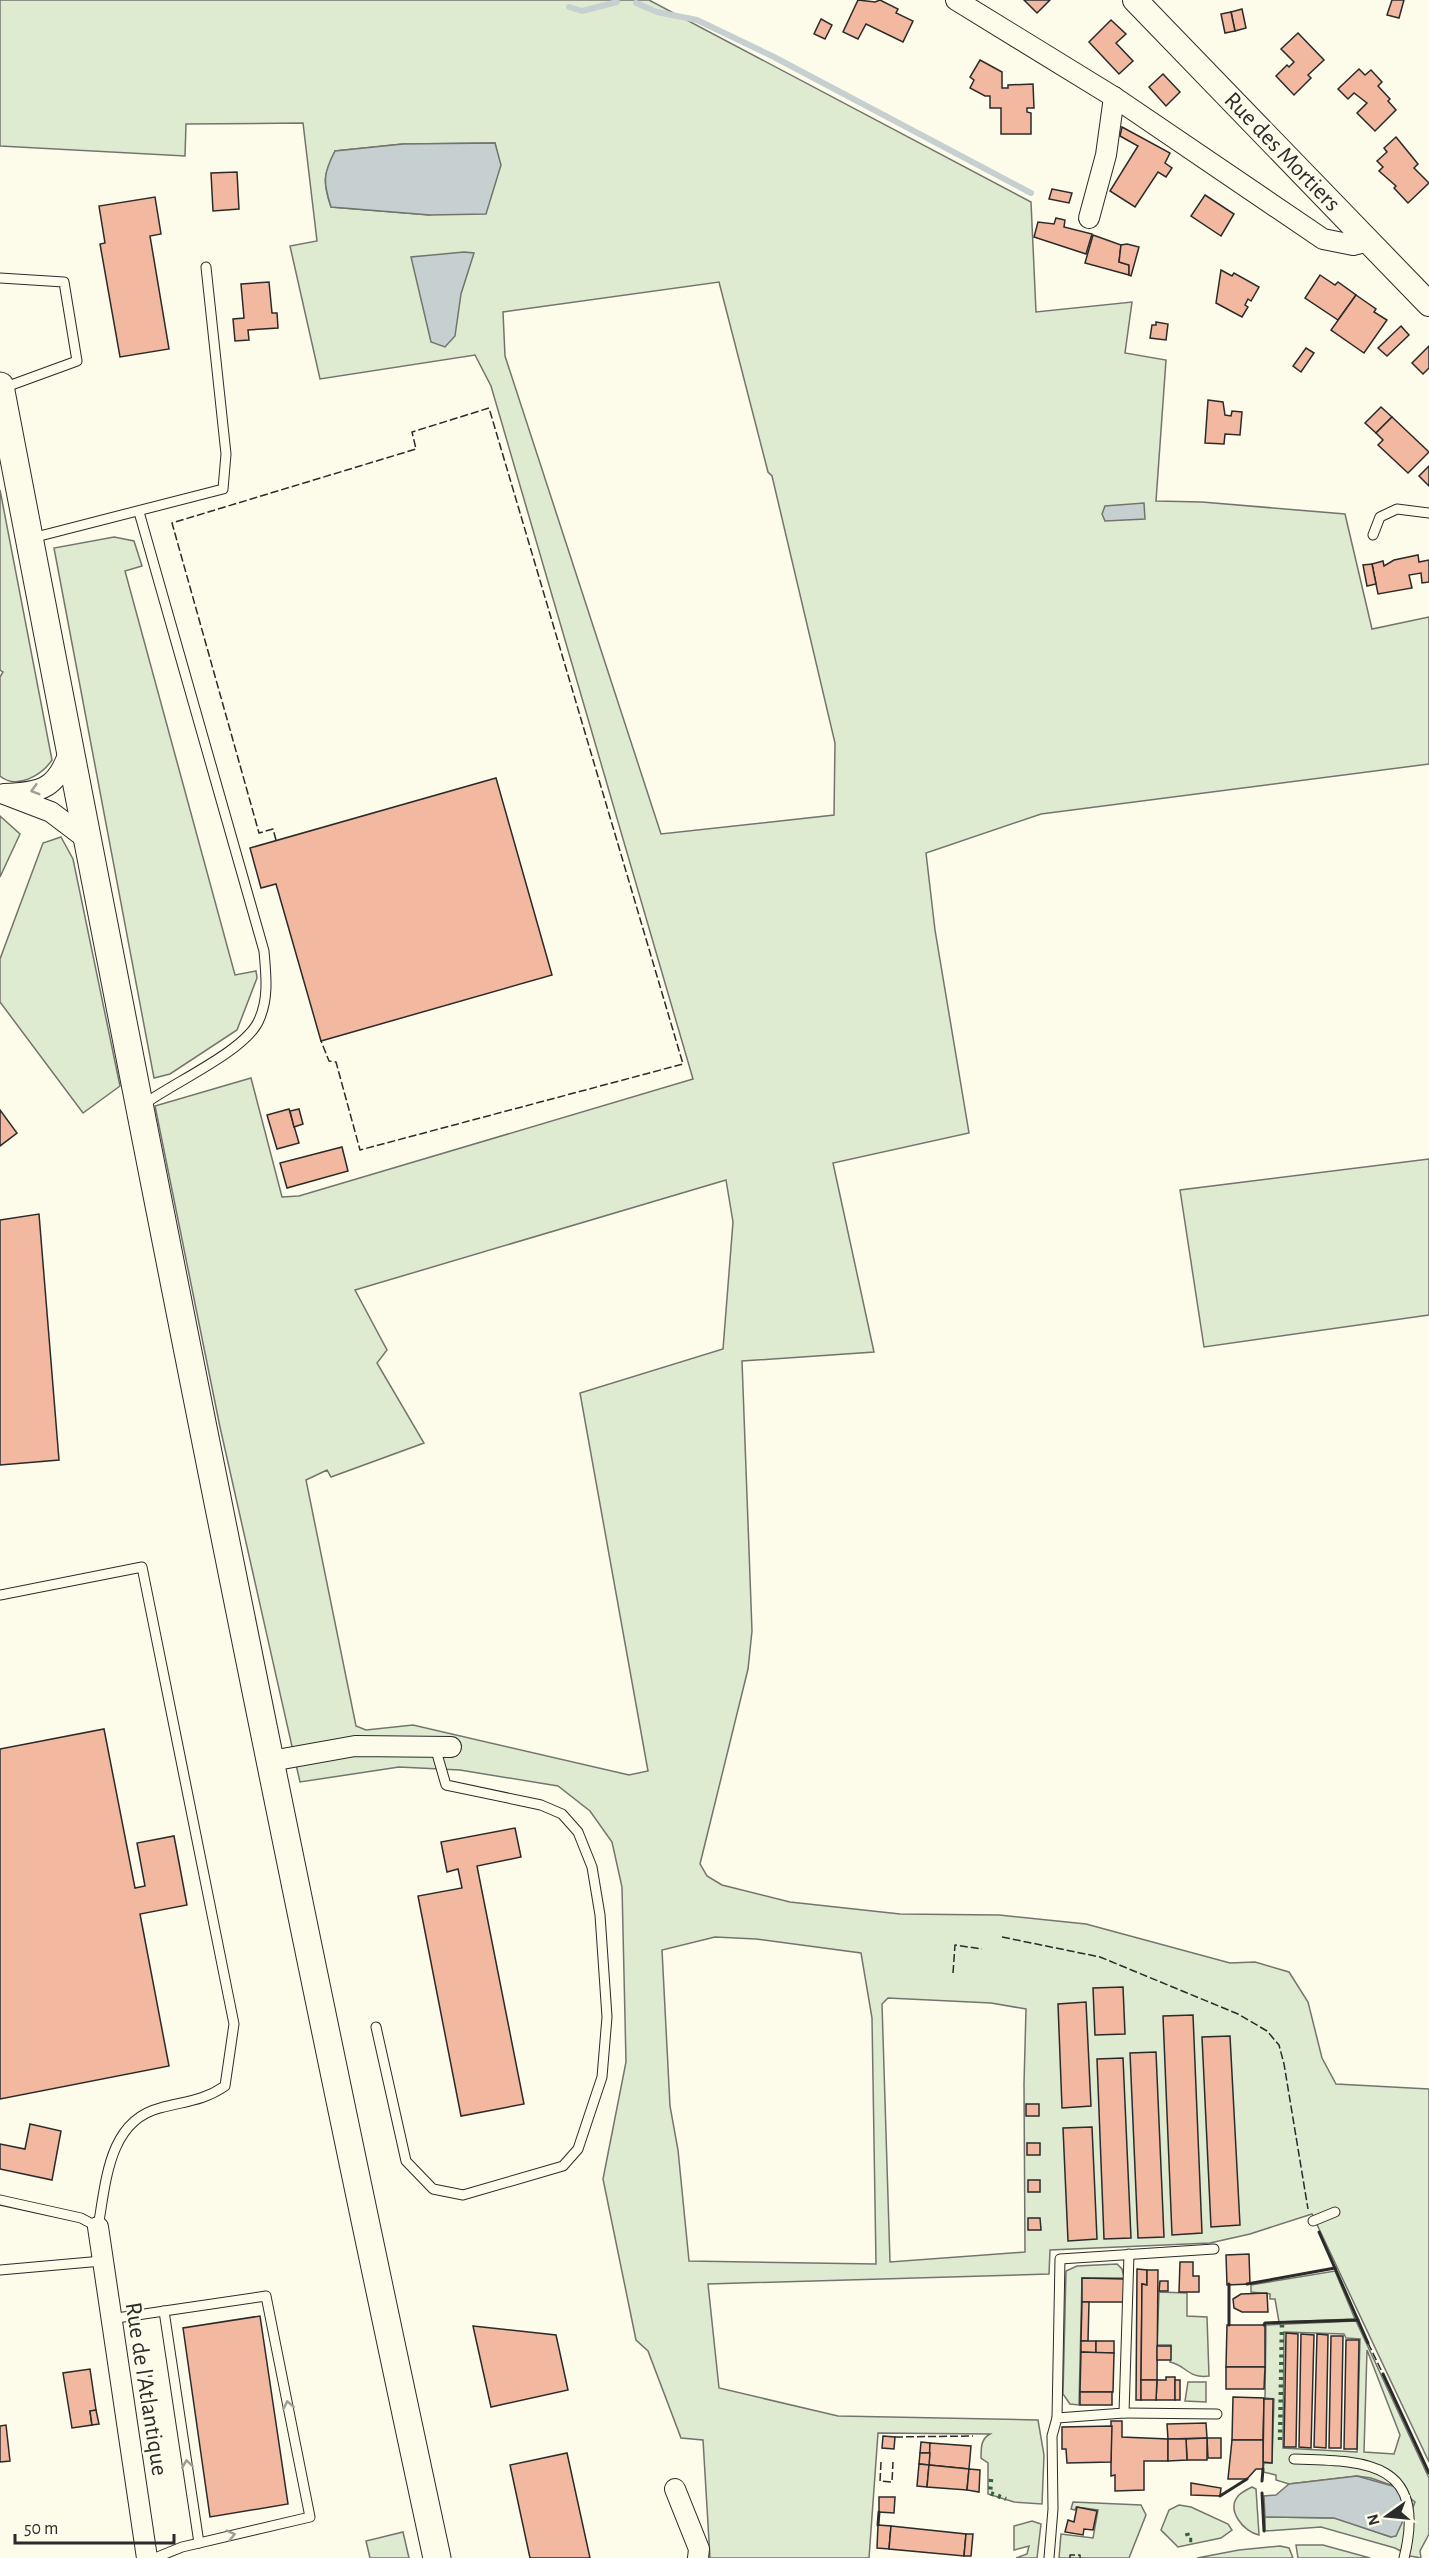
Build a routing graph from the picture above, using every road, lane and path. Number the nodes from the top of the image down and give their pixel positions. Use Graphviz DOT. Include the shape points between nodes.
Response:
graph roads {
  1 [pos="956,0"];
  2 [pos="1135,0"];
  3 [pos="1114,97"];
  4 [pos="1089,218"];
  5 [pos="1368,241"];
  6 [pos="206,267"];
  7 [pos="0,278"];
  8 [pos="1429,304"];
  9 [pos="0,388"];
  10 [pos="139,512"];
  11 [pos="1429,513"];
  12 [pos="1373,535"];
  13 [pos="29,539"];
  14 [pos="70,749"];
  15 [pos="2,793"];
  16 [pos="87,840"];
  17 [pos="141,1107"];
  18 [pos="0,1595"];
  19 [pos="443,1747"];
  20 [pos="272,1761"];
  21 [pos="376,2027"];
  22 [pos="0,2200"];
  23 [pos="1335,2212"];
  24 [pos="1313,2221"];
  25 [pos="98,2227"];
  26 [pos="1214,2249"];
  27 [pos="1129,2254"];
  28 [pos="102,2261"];
  29 [pos="0,2270"];
  30 [pos="164,2311"];
  31 [pos="109,2319"];
  32 [pos="1124,2413"];
  33 [pos="1217,2414"];
  34 [pos="1057,2418"];
  35 [pos="1294,2459"];
  36 [pos="1406,2476"];
  37 [pos="675,2489"];
  38 [pos="1421,2523"];
  39 [pos="199,2543"];
  40 [pos="147,2558"];
  41 [pos="155,2558"];
  42 [pos="437,2558"];
  43 [pos="698,2558"];
  44 [pos="1049,2558"];
  45 [pos="1404,2558"];
  1 -- 3 [label="street"];
  2 -- 5 [label="street, Rue des Mortiers"];
  3 -- 4 [label="street" via="1106,155"];
  3 -- 5 [label="street" via="1323,239 1353,245"];
  5 -- 8 [label="street, Rue des Mortiers"];
  6 -- 10 [label="lane" via="226,454 223,489"];
  7 -- 9 [label="lane" via="64,282 77,361"];
  9 -- 13 [label="main road"];
  10 -- 13 [label="lane"];
  10 -- 17 [label="lane" via="264,951 267,991 259,1022 242,1043"];
  11 -- 12 [label="lane" via="1397,509 1380,517"];
  13 -- 14 [label="main road"];
  14 -- 15 [label="street, one-way" via="60,776 50,784 38,791"];
  14 -- 16 [label="main road"];
  15 -- 16 [label="street" via="51,812"];
  16 -- 17 [label="main road"];
  17 -- 20 [label="main road"];
  18 -- 25 [label="lane" via="142,1568 234,2024 225,2086 208,2098 138,2116 121,2134 109,2167"];
  19 -- 20 [label="street" via="355,1746"];
  19 -- 21 [label="lane" via="446,1785 542,1805 562,1814 578,1832 591,1866 600,1915 607,2017 602,2077 578,2149 563,2166 463,2194 433,2189 406,2161"];
  20 -- 42 [label="main road"];
  22 -- 25 [label="lane" via="81,2218"];
  23 -- 24 [label="lane"];
  25 -- 28 [label="street, Rue de l'Atlantique"];
  26 -- 27 [label="lane"];
  27 -- 32 [label="lane"];
  27 -- 34 [label="lane" via="1060,2259"];
  28 -- 29 [label="lane"];
  28 -- 31 [label="street, Rue de l'Atlantique"];
  30 -- 31 [label="lane"];
  39 -- 30 [label="lane, one-way"];
  39 -- 30 [label="lane, one-way" via="310,2517 266,2296"];
  31 -- 40 [label="street, Rue de l'Atlantique"];
  32 -- 33 [label="lane"];
  32 -- 34 [label="lane"];
  34 -- 44 [label="lane" via="1052,2436"];
  35 -- 36 [label="lane" via="1378,2464"];
  37 -- 43 [label="street" via="699,2549"];
  38 -- 45 [label="lane"];
  39 -- 41 [label="lane"];
}
